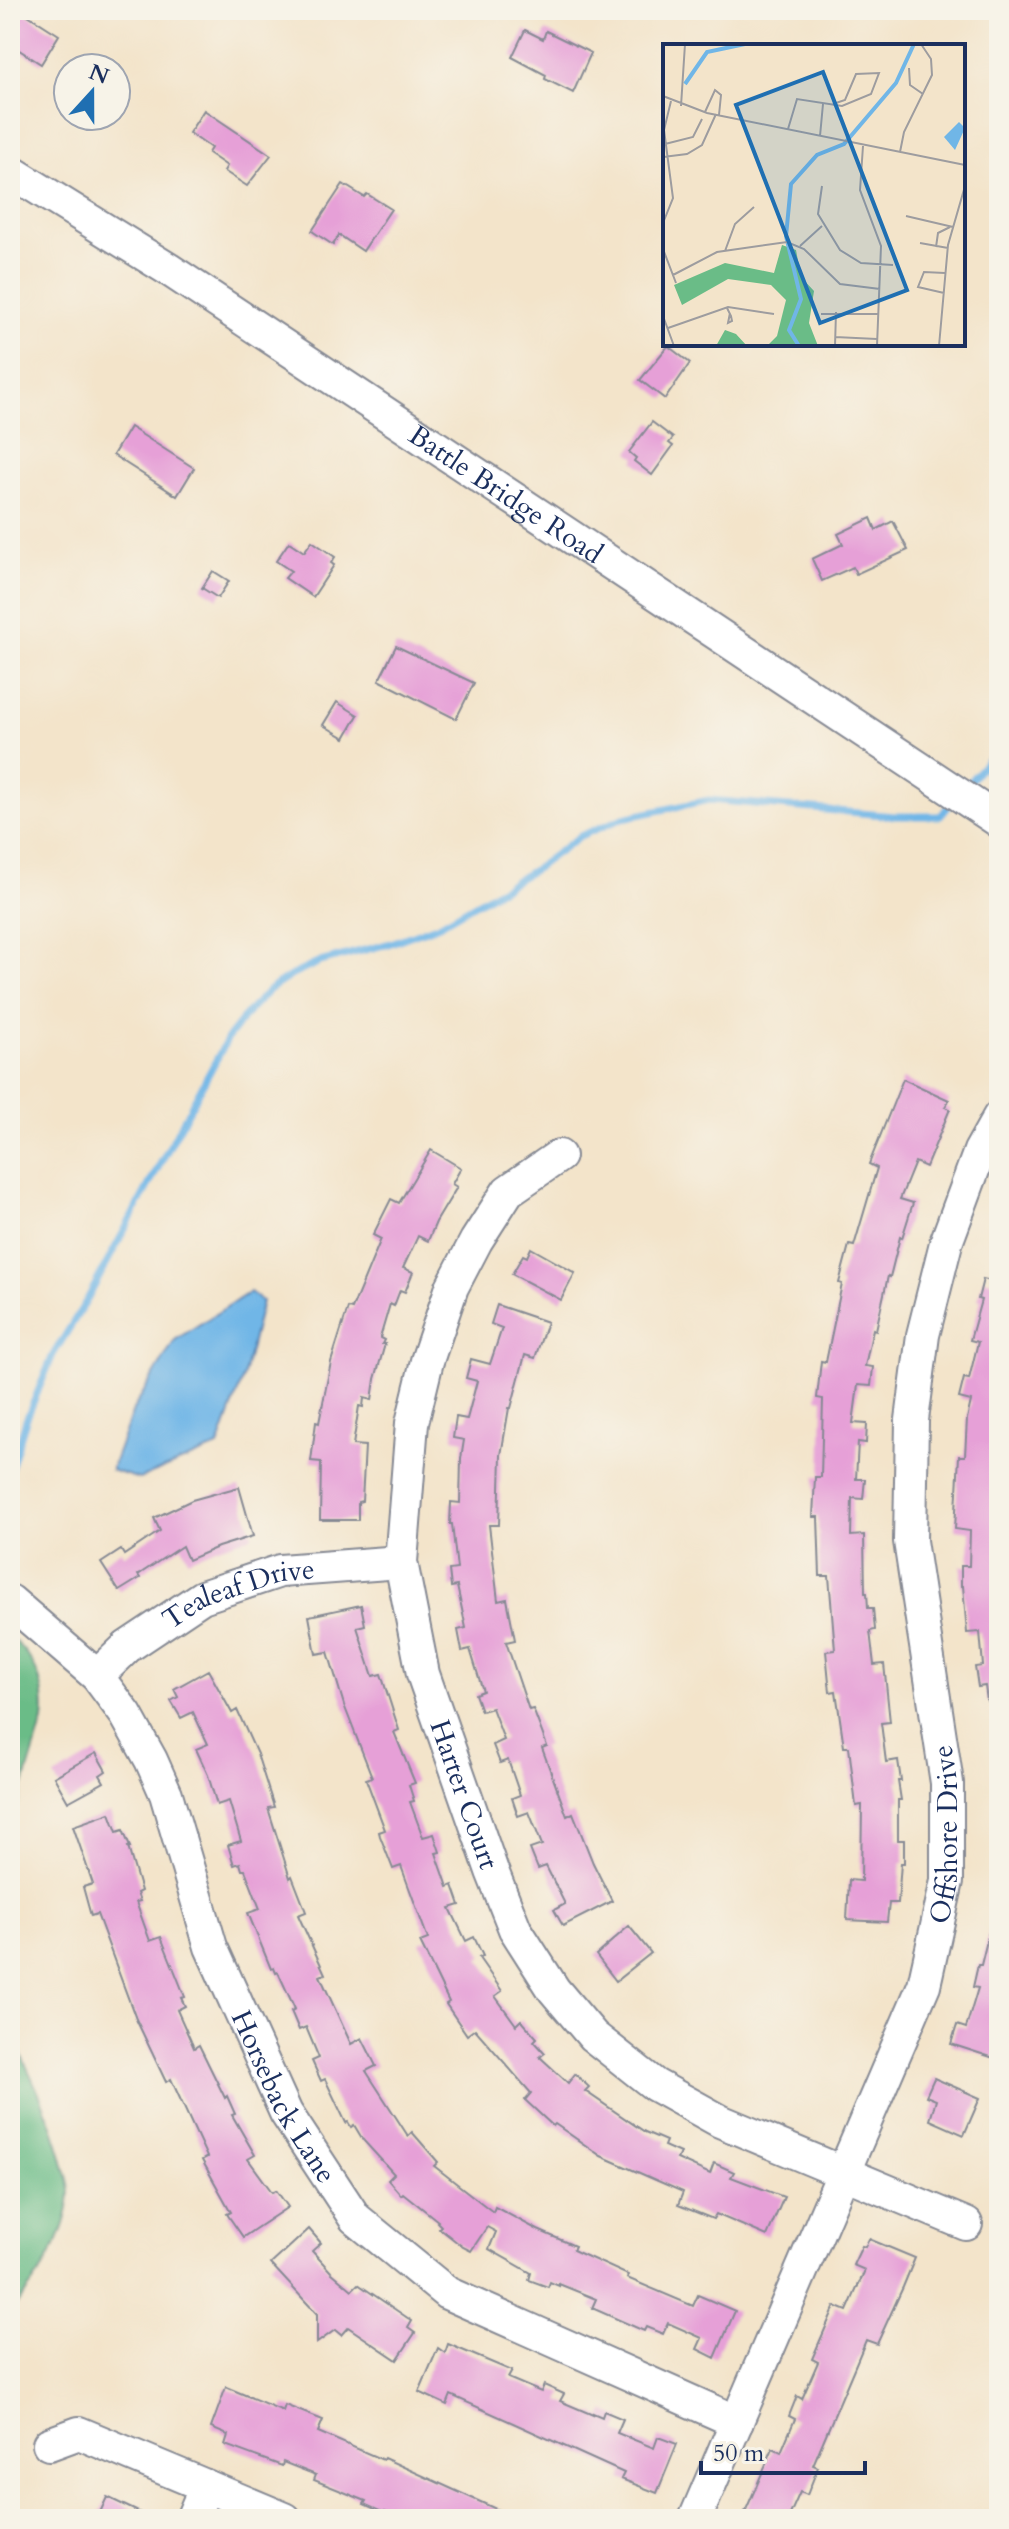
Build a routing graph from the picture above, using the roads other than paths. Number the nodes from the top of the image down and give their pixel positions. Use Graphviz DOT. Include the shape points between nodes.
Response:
graph roads {
  1 [pos="10,171"];
  2 [pos="999,821"];
  3 [pos="999,1117"];
  4 [pos="559,1156"];
  5 [pos="401,1562"];
  6 [pos="10,1601"];
  7 [pos="97,1676"];
  8 [pos="845,2174"];
  9 [pos="966,2224"];
  10 [pos="737,2422"];
  11 [pos="49,2444"];
  12 [pos="206,2486"];
  13 [pos="192,2519"];
  14 [pos="285,2519"];
  15 [pos="695,2519"];
  1 -- 2 [label="street, Battle Bridge Road" via="168,269"];
  3 -- 8 [label="street, Offshore Drive" via="980,1151 946,1243 923,1335 912,1420 910,1541 947,1783 947,1881 924,1985"];
  4 -- 5 [label="street, Harter Court" via="508,1191 452,1287 412,1423"];
  5 -- 7 [label="street, Tealeaf Drive" via="280,1571 202,1597 127,1647"];
  5 -- 8 [label="street, Harter Court" via="423,1674 487,1857 515,1929 554,1990 593,2036 655,2085 720,2121"];
  6 -- 7 [label="street, Horseback Lane"];
  7 -- 10 [label="street, Horseback Lane" via="126,1715 166,1794 211,1947 286,2113 355,2218 447,2293"];
  8 -- 9 [label="street, Harter Court"];
  8 -- 10 [label="street, Offshore Drive"];
  10 -- 15 [label="street, Offshore Drive"];
  11 -- 12 [label="street" via="79,2433"];
  12 -- 13 [label="street"];
  12 -- 14 [label="street"];
}
